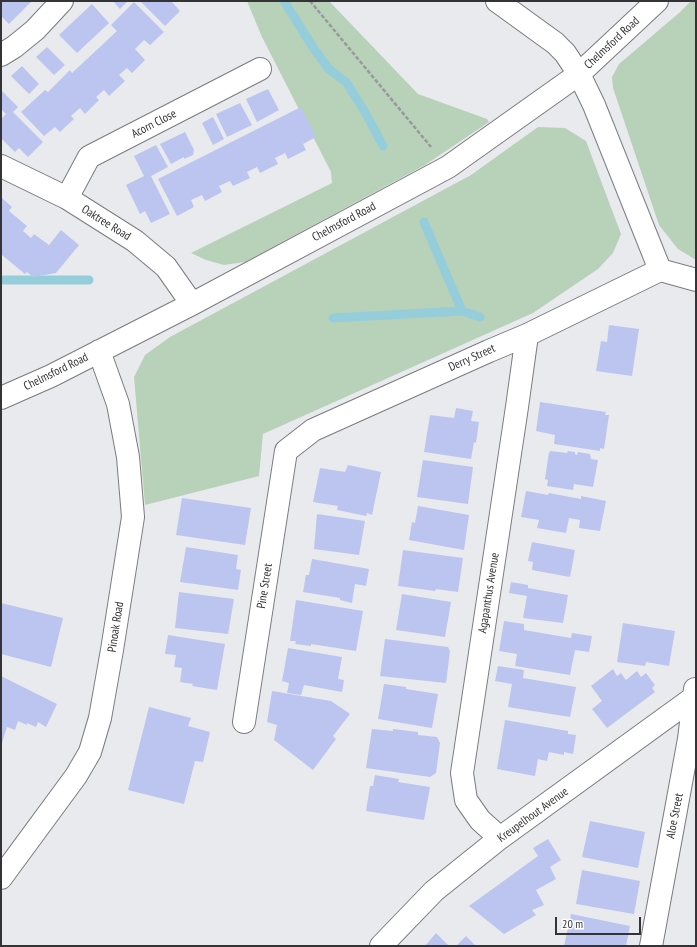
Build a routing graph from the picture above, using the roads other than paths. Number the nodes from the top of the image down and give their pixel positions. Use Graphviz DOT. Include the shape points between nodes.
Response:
graph roads {
  1 [pos="62,1"];
  2 [pos="497,1"];
  3 [pos="657,1"];
  4 [pos="1,55"];
  5 [pos="260,69"];
  6 [pos="578,74"];
  7 [pos="1,166"];
  8 [pos="67,198"];
  9 [pos="660,270"];
  10 [pos="696,280"];
  11 [pos="192,304"];
  12 [pos="527,335"];
  13 [pos="99,352"];
  14 [pos="1,398"];
  15 [pos="286,451"];
  16 [pos="695,693"];
  17 [pos="244,722"];
  18 [pos="500,838"];
  19 [pos="1,878"];
  20 [pos="381,946"];
  21 [pos="651,946"];
  1 -- 4 [label="street" via="35,30"];
  2 -- 6 [label="street" via="555,43 565,53"];
  3 -- 6 [label="street, Chelmsford Road"];
  5 -- 8 [label="street, Acorn Close" via="89,158"];
  6 -- 9 [label="street" via="594,105"];
  6 -- 11 [label="street, Chelmsford Road" via="448,167"];
  7 -- 8 [label="street, Oaktree Road"];
  8 -- 11 [label="street, Oaktree Road" via="135,241 166,267"];
  9 -- 10 [label="street"];
  9 -- 12 [label="street, Derry Street"];
  11 -- 13 [label="street, Chelmsford Road"];
  12 -- 15 [label="street, Derry Street" via="313,430"];
  12 -- 18 [label="street, Agapanthus Avenue" via="462,773 466,800 480,820"];
  13 -- 14 [label="street, Chelmsford Road"];
  13 -- 19 [label="street, Pinoak Road" via="118,404 128,457 133,517 100,718 90,752 76,776"];
  15 -- 17 [label="street, Pine Street"];
  16 -- 18 [label="street, Kreupelhout Avenue"];
  16 -- 21 [label="street, Aloe Street"];
  18 -- 20 [label="street, Kreupelhout Avenue" via="434,891"];
}
